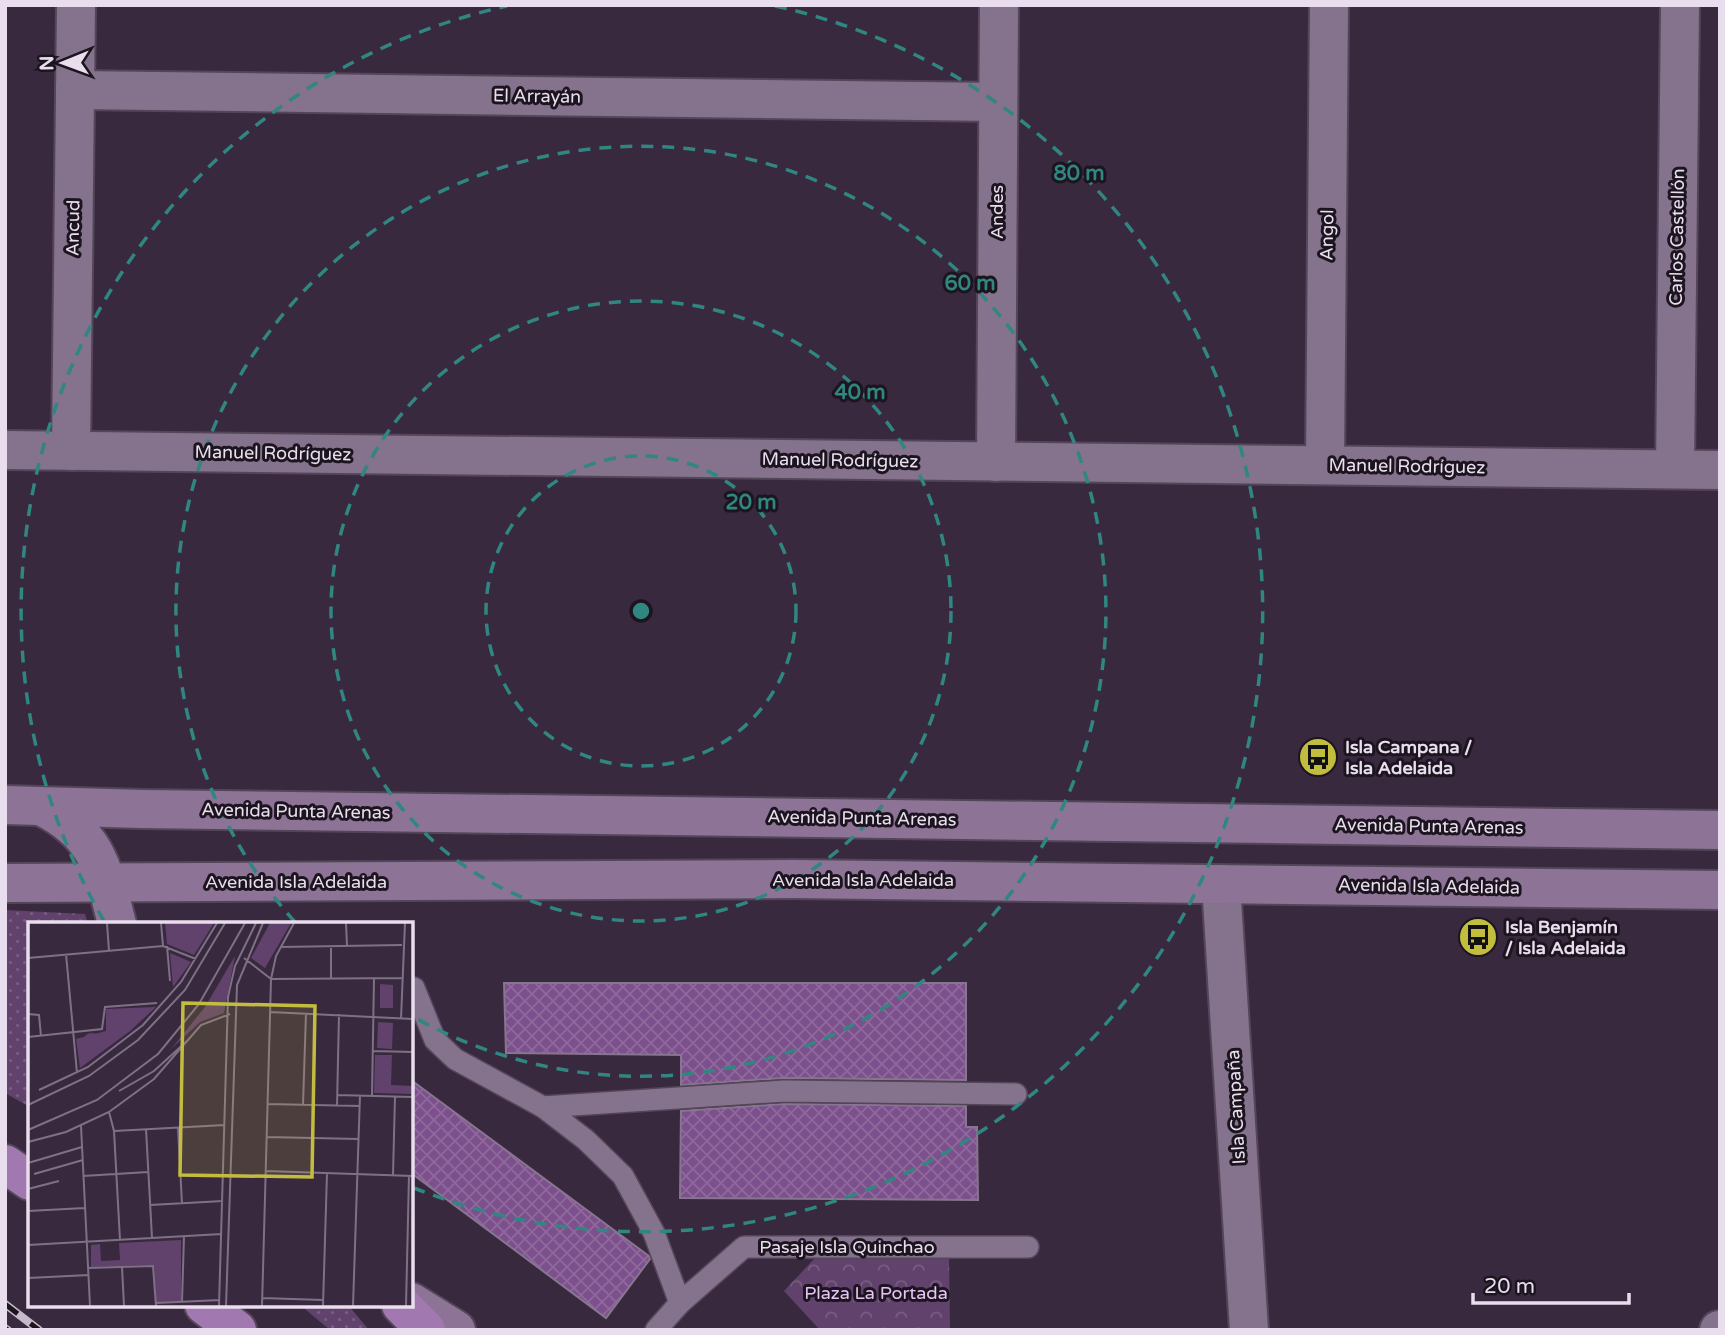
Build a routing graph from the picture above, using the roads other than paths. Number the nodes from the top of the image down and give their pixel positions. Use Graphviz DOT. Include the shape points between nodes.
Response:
graph roads {
  1 [pos="76,5"];
  2 [pos="999,5"];
  3 [pos="1329,5"];
  4 [pos="1680,5"];
  5 [pos="75,90"];
  6 [pos="998,102"];
  7 [pos="5,450"];
  8 [pos="71,451"];
  9 [pos="996,461"];
  10 [pos="1325,465"];
  11 [pos="1675,469"];
  12 [pos="1720,470"];
  13 [pos="5,805"];
  14 [pos="43,807"];
  15 [pos="1720,830"];
  16 [pos="5,883"];
  17 [pos="107,884"];
  18 [pos="1221,884"];
  19 [pos="1720,891"];
  20 [pos="116,922"];
  21 [pos="414,988"];
  22 [pos="1016,1094"];
  23 [pos="543,1107"];
  24 [pos="5,1164"];
  25 [pos="28,1180"];
  26 [pos="1028,1247"];
  27 [pos="413,1303"];
  28 [pos="680,1303"];
  29 [pos="207,1307"];
  30 [pos="403,1307"];
  31 [pos="237,1330"];
  32 [pos="426,1330"];
  33 [pos="456,1330"];
  34 [pos="656,1330"];
  35 [pos="1249,1330"];
  1 -- 5 [label="street, Ancud"];
  2 -- 6 [label="street, Andes"];
  3 -- 10 [label="street, Angol"];
  4 -- 11 [label="street, Carlos Castellón"];
  5 -- 6 [label="street, El Arrayán"];
  5 -- 8 [label="street, Ancud"];
  6 -- 9 [label="street, Andes"];
  7 -- 8 [label="street, Manuel Rodríguez"];
  8 -- 9 [label="street, Manuel Rodríguez"];
  9 -- 10 [label="street, Manuel Rodríguez"];
  10 -- 11 [label="street, Manuel Rodríguez"];
  11 -- 12 [label="street, Manuel Rodríguez"];
  13 -- 14 [label="main road, Avenida Punta Arenas"];
  14 -- 15 [label="main road, Avenida Punta Arenas"];
  14 -- 17 [label="main road" via="75,827 87,841"];
  16 -- 17 [label="main road, Avenida Isla Adelaida"];
  17 -- 18 [label="main road, Avenida Isla Adelaida" via="793,879"];
  17 -- 20 [label="main road"];
  18 -- 19 [label="main road, Avenida Isla Adelaida"];
  18 -- 35 [label="street, Isla Campaña"];
  21 -- 23 [label="lane" via="435,1040 456,1059"];
  22 -- 23 [label="lane" via="784,1091"];
  23 -- 28 [label="lane" via="622,1176 654,1233"];
  24 -- 25 [label="highway"];
  26 -- 28 [label="lane, Pasaje Isla Quinchao" via="744,1247"];
  27 -- 33 [label="main road"];
  28 -- 34 [label="lane, Pasaje Isla Quinchao"];
  29 -- 31 [label="highway"];
  30 -- 32 [label="highway"];
}
